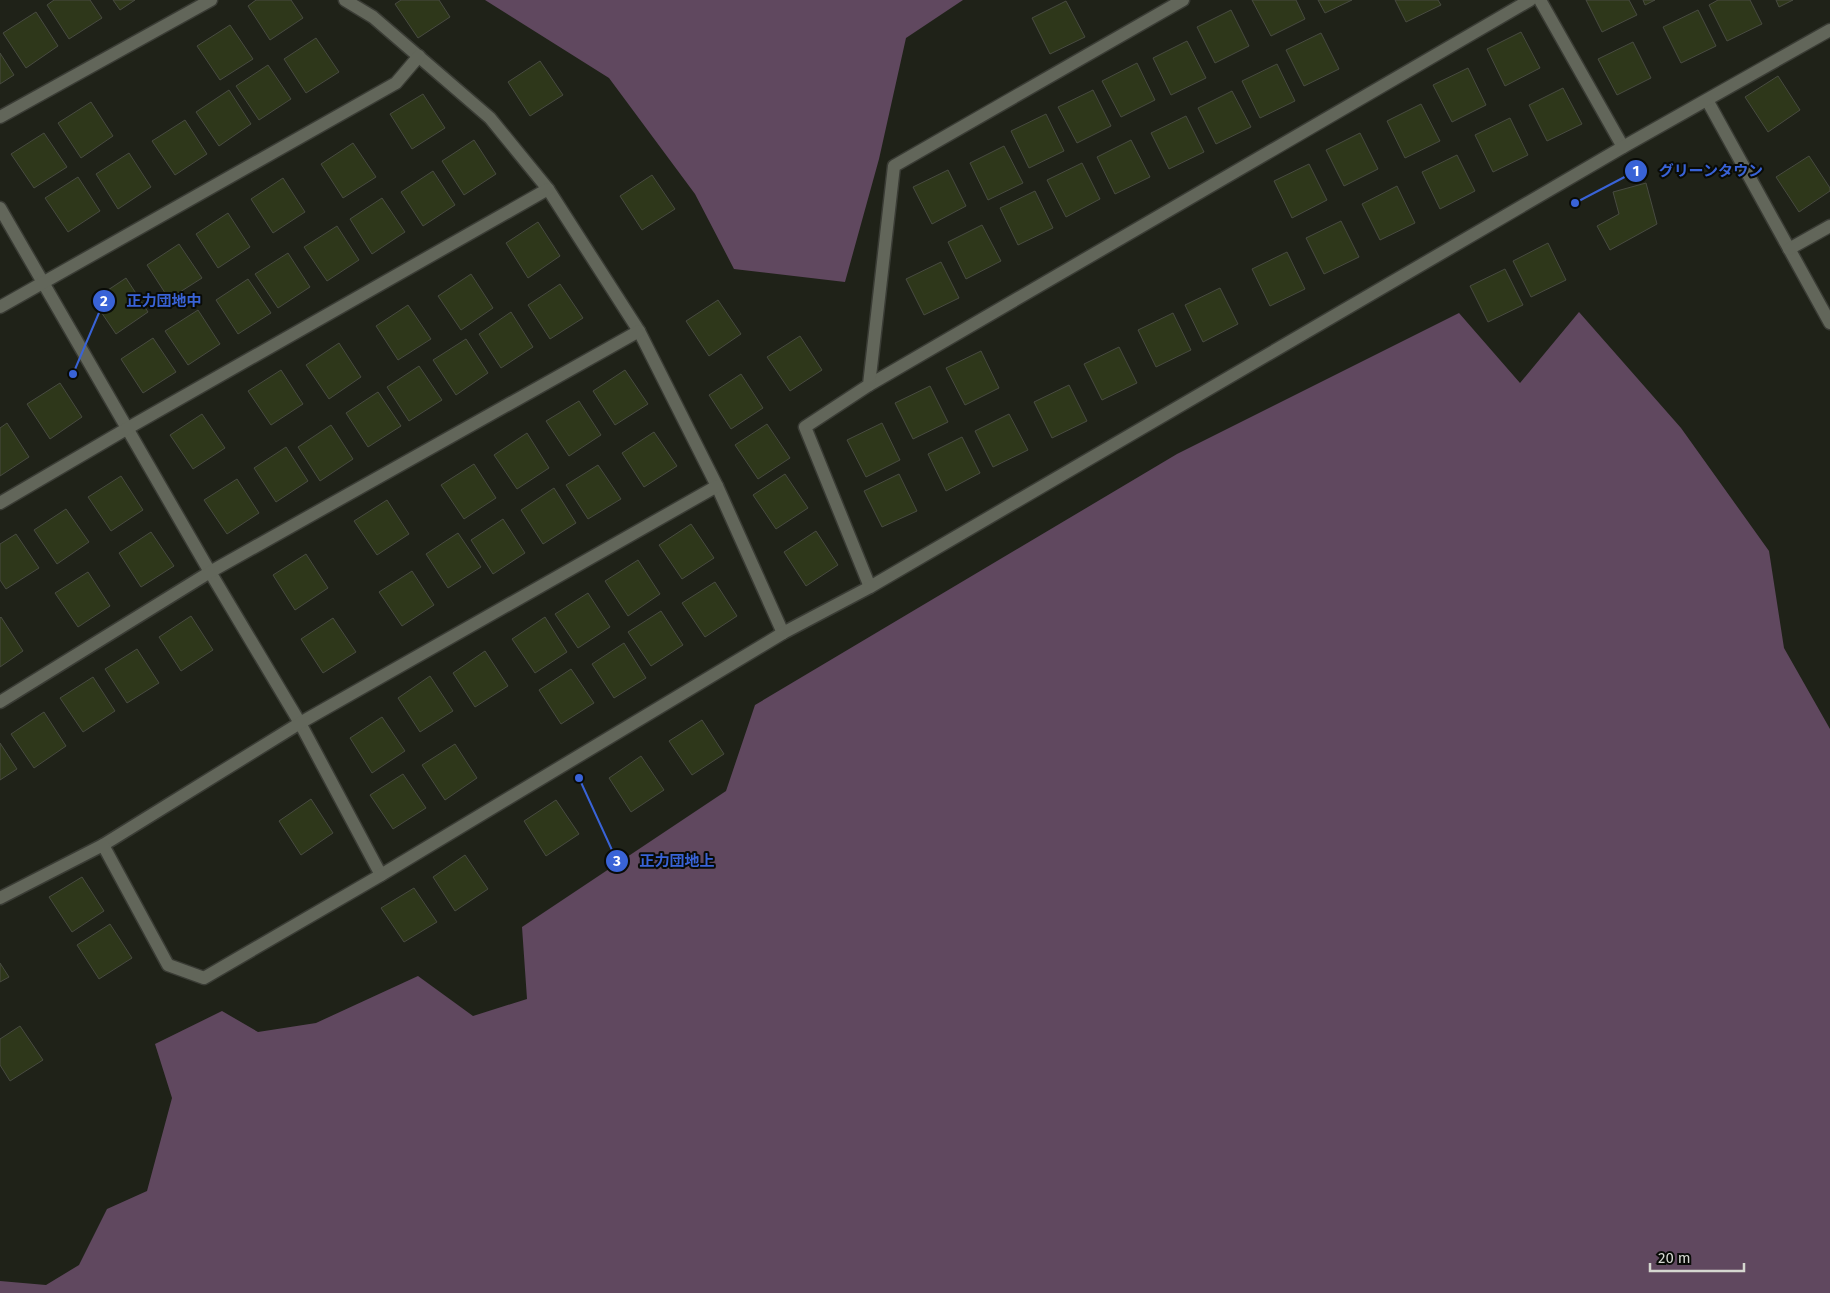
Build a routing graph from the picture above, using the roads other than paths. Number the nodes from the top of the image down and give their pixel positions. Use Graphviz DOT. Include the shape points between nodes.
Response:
graph roads {
  1 [pos="211,0"];
  2 [pos="346,0"];
  3 [pos="1183,0"];
  4 [pos="1530,0"];
  5 [pos="1540,0"];
  6 [pos="1830,30"];
  7 [pos="419,56"];
  8 [pos="1707,100"];
  9 [pos="0,117"];
  10 [pos="1623,147"];
  11 [pos="548,189"];
  12 [pos="0,208"];
  13 [pos="1830,226"];
  14 [pos="1789,249"];
  15 [pos="43,282"];
  16 [pos="0,307"];
  17 [pos="1830,323"];
  18 [pos="639,331"];
  19 [pos="870,385"];
  20 [pos="128,428"];
  21 [pos="717,486"];
  22 [pos="0,503"];
  23 [pos="210,572"];
  24 [pos="870,587"];
  25 [pos="782,633"];
  26 [pos="0,702"];
  27 [pos="300,723"];
  28 [pos="103,845"];
  29 [pos="381,874"];
  30 [pos="0,898"];
  1 -- 9 [label="street"];
  2 -- 7 [label="street" via="373,17"];
  3 -- 19 [label="street" via="894,166"];
  4 -- 19 [label="street"];
  5 -- 10 [label="street"];
  6 -- 8 [label="street"];
  7 -- 11 [label="street" via="490,118"];
  7 -- 15 [label="street" via="396,82"];
  8 -- 10 [label="street"];
  8 -- 14 [label="street"];
  10 -- 24 [label="street"];
  11 -- 18 [label="street"];
  11 -- 20 [label="street"];
  12 -- 15 [label="street"];
  13 -- 14 [label="street"];
  14 -- 17 [label="street"];
  15 -- 16 [label="street"];
  15 -- 20 [label="street"];
  18 -- 21 [label="street"];
  18 -- 23 [label="street"];
  19 -- 24 [label="street" via="805,427"];
  20 -- 22 [label="street"];
  20 -- 23 [label="street"];
  21 -- 25 [label="street"];
  21 -- 27 [label="street"];
  23 -- 26 [label="street"];
  23 -- 27 [label="street"];
  24 -- 25 [label="street"];
  25 -- 29 [label="street"];
  27 -- 28 [label="street"];
  27 -- 29 [label="street"];
  28 -- 29 [label="street" via="168,965 204,978"];
  28 -- 30 [label="street"];
}
